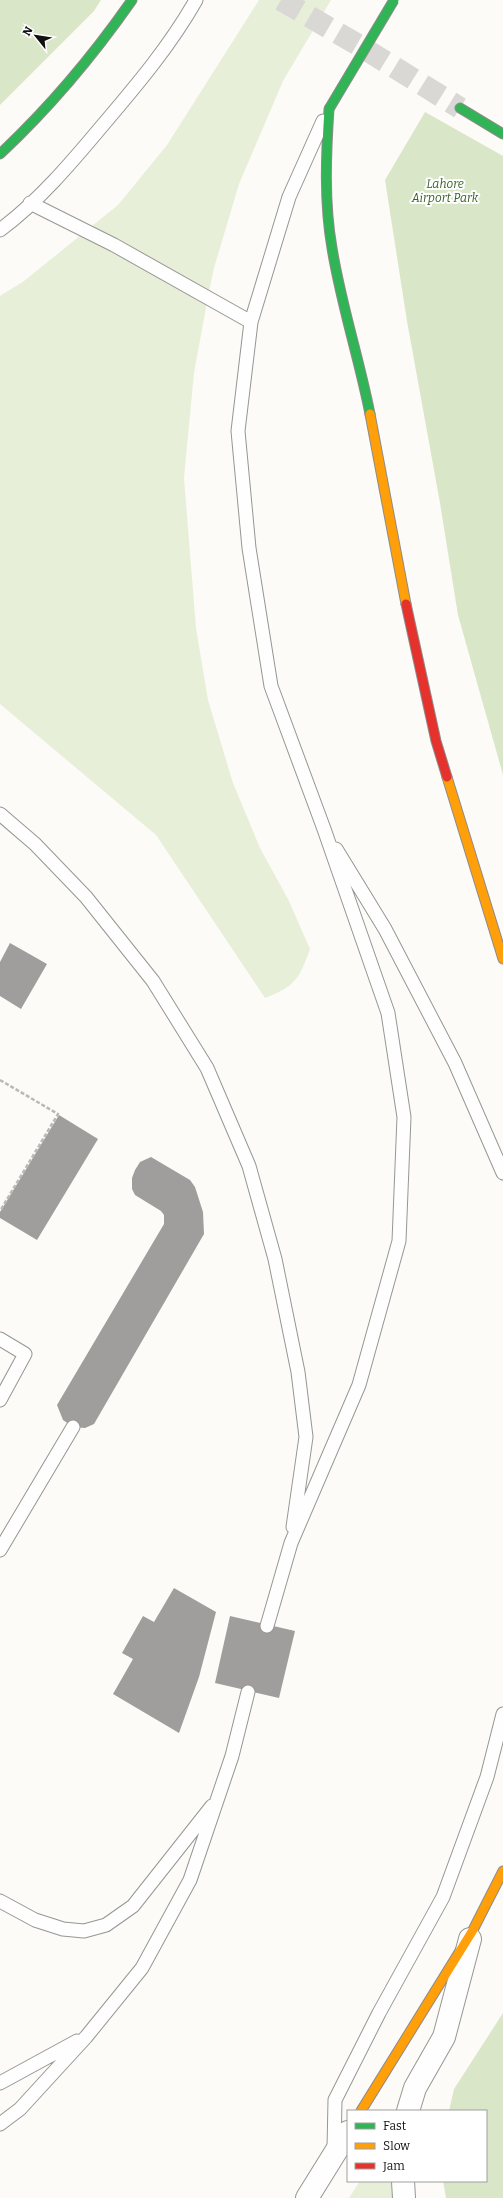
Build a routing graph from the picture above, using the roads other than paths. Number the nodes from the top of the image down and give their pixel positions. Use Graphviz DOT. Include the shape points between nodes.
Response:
graph roads {
  1 [pos="132,0"];
  2 [pos="394,0"];
  3 [pos="195,3"];
  4 [pos="460,108"];
  5 [pos="329,109"];
  6 [pos="503,134"];
  7 [pos="0,154"];
  8 [pos="30,203"];
  9 [pos="0,230"];
  10 [pos="251,322"];
  11 [pos="0,814"];
  12 [pos="324,829"];
  13 [pos="503,959"];
  14 [pos="503,1173"];
  15 [pos="0,1340"];
  16 [pos="0,1400"];
  17 [pos="73,1427"];
  18 [pos="291,1543"];
  19 [pos="0,1550"];
  20 [pos="267,1626"];
  21 [pos="248,1692"];
  22 [pos="503,1714"];
  23 [pos="219,1797"];
  24 [pos="503,1871"];
  25 [pos="0,1901"];
  26 [pos="473,1930"];
  27 [pos="86,2036"];
  28 [pos="0,2083"];
  29 [pos="362,2110"];
  30 [pos="408,2110"];
  31 [pos="0,2124"];
  32 [pos="347,2134"];
  33 [pos="334,2154"];
  34 [pos="403,2182"];
  35 [pos="307,2198"];
  36 [pos="404,2198"];
  1 -- 7 [label="street" via="105,40 64,91"];
  2 -- 5 [label="street, bridge"];
  3 -- 8 [label="lane" via="145,75 58,177"];
  4 -- 6 [label="street"];
  5 -- 10 [label="lane" via="289,197"];
  5 -- 13 [label="street" via="327,186 332,248 365,389 400,577 436,741"];
  8 -- 9 [label="lane"];
  8 -- 10 [label="lane" via="114,245"];
  10 -- 12 [label="lane" via="238,431 249,548 271,686"];
  11 -- 18 [label="lane" via="35,844 86,897 153,981 207,1068 249,1166 275,1259 298,1372 306,1437"];
  12 -- 14 [label="lane" via="385,929 455,1063"];
  12 -- 18 [label="lane" via="388,1013 404,1117 399,1241 359,1385"];
  15 -- 16 [label="lane" via="25,1354"];
  17 -- 19 [label="lane"];
  18 -- 20 [label="lane"];
  21 -- 23 [label="lane"];
  22 -- 33 [label="lane" via="487,1777 443,1897 379,2013 335,2100"];
  23 -- 25 [label="lane" via="133,1906 106,1925 84,1931 63,1929 35,1920"];
  23 -- 27 [label="lane" via="190,1880 142,1968"];
  24 -- 26 [label="street"];
  26 -- 29 [label="street"];
  26 -- 30 [label="street" via="444,2037 415,2088"];
  27 -- 28 [label="lane"];
  27 -- 31 [label="lane" via="20,2108"];
  32 -- 33 [label="street"];
  33 -- 35 [label="street"];
  34 -- 36 [label="street"];
}
